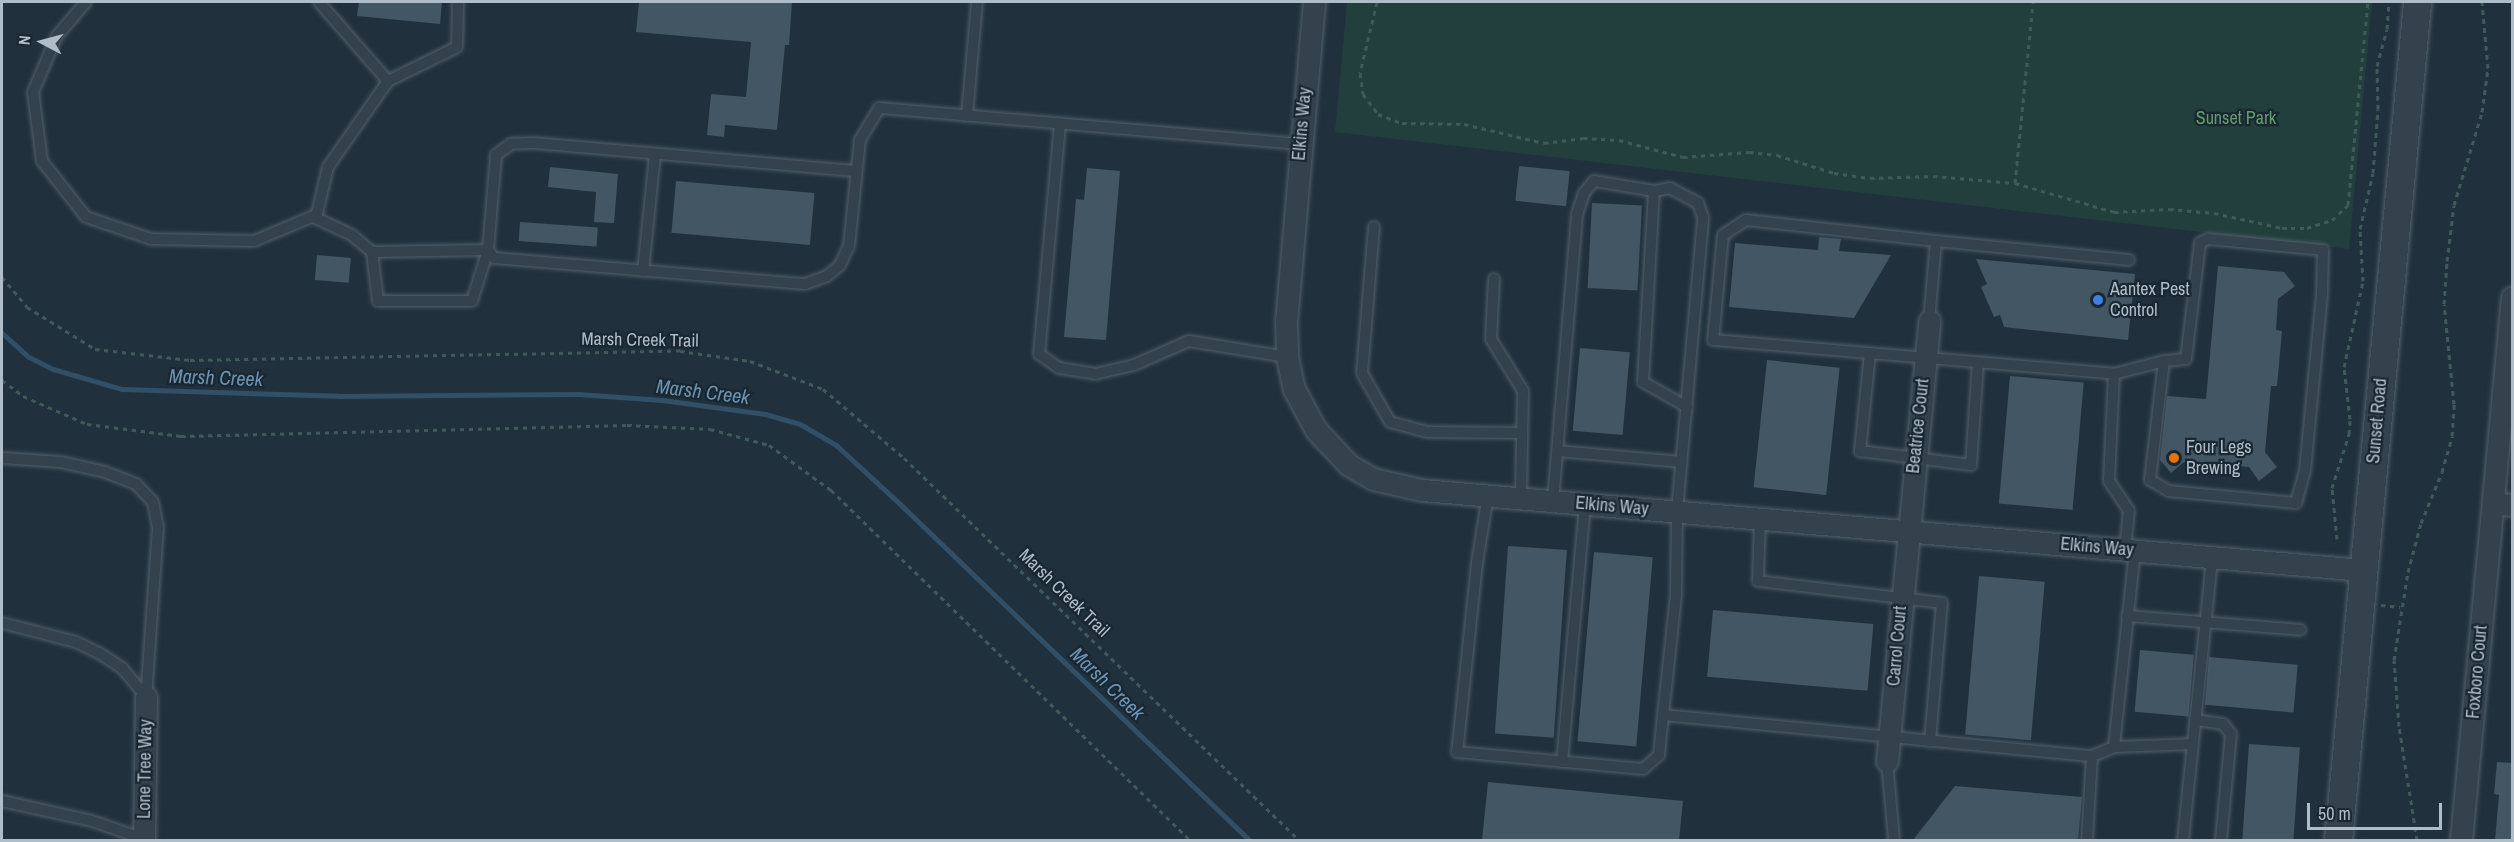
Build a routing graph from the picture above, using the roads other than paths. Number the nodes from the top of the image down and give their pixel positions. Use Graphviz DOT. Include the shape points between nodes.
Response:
graph roads {
  1 [pos="86,2"];
  2 [pos="319,2"];
  3 [pos="458,2"];
  4 [pos="977,2"];
  5 [pos="1314,2"];
  6 [pos="2417,2"];
  7 [pos="388,81"];
  8 [pos="966,116"];
  9 [pos="1060,124"];
  10 [pos="1300,144"];
  11 [pos="655,154"];
  12 [pos="855,171"];
  13 [pos="1654,191"];
  14 [pos="316,215"];
  15 [pos="1374,227"];
  16 [pos="1936,241"];
  17 [pos="488,250"];
  18 [pos="372,252"];
  19 [pos="2129,260"];
  20 [pos="643,271"];
  21 [pos="1494,279"];
  22 [pos="2512,297"];
  23 [pos="1929,321"];
  24 [pos="1870,353"];
  25 [pos="1287,357"];
  26 [pos="1925,358"];
  27 [pos="2164,361"];
  28 [pos="1978,362"];
  29 [pos="2114,374"];
  30 [pos="1687,407"];
  31 [pos="1522,433"];
  32 [pos="1558,451"];
  33 [pos="2,458"];
  34 [pos="1914,459"];
  35 [pos="1682,462"];
  36 [pos="1488,495"];
  37 [pos="1521,498"];
  38 [pos="1553,501"];
  39 [pos="1585,504"];
  40 [pos="2503,504"];
  41 [pos="1677,511"];
  42 [pos="1760,518"];
  43 [pos="1907,531"];
  44 [pos="2130,550"];
  45 [pos="2212,557"];
  46 [pos="2363,570"];
  47 [pos="1901,598"];
  48 [pos="2127,616"];
  49 [pos="2205,621"];
  50 [pos="2,623"];
  51 [pos="2300,630"];
  52 [pos="146,698"];
  53 [pos="1664,715"];
  54 [pos="2195,720"];
  55 [pos="1889,737"];
  56 [pos="1929,741"];
  57 [pos="2193,744"];
  58 [pos="2114,747"];
  59 [pos="2092,756"];
  60 [pos="1887,761"];
  61 [pos="1562,762"];
  62 [pos="2,801"];
  63 [pos="144,840"];
  64 [pos="1894,840"];
  65 [pos="2087,840"];
  66 [pos="2183,840"];
  67 [pos="2221,840"];
  68 [pos="2338,840"];
  69 [pos="2461,840"];
  1 -- 14 [label="lane" via="57,36 33,92 42,161 86,217 151,239 254,240"];
  2 -- 7 [label="lane"];
  3 -- 7 [label="lane" via="457,47"];
  4 -- 8 [label="lane"];
  5 -- 10 [label="street, Elkins Way"];
  6 -- 46 [label="street, Sunset Road"];
  7 -- 14 [label="lane" via="328,166"];
  8 -- 9 [label="lane"];
  8 -- 12 [label="lane" via="879,108 860,140"];
  9 -- 10 [label="lane"];
  9 -- 25 [label="lane" via="1039,354 1059,368 1095,374 1134,365 1189,341"];
  10 -- 25 [label="street, Elkins Way" via="1286,321"];
  11 -- 12 [label="lane"];
  11 -- 17 [label="lane" via="511,144 496,155"];
  11 -- 20 [label="lane"];
  12 -- 20 [label="lane" via="849,246 840,265 827,276 806,284"];
  13 -- 30 [label="lane" via="1643,382"];
  13 -- 30 [label="lane" via="1670,188 1698,203 1703,217"];
  13 -- 32 [label="lane" via="1594,181 1584,193 1577,215"];
  14 -- 18 [label="lane" via="352,235"];
  15 -- 31 [label="lane" via="1362,373 1390,422 1428,432"];
  16 -- 19 [label="lane"];
  16 -- 23 [label="lane"];
  16 -- 24 [label="lane" via="1746,220 1723,235 1713,340"];
  17 -- 18 [label="lane"];
  17 -- 18 [label="lane" via="472,301 378,301"];
  17 -- 20 [label="lane" via="494,258"];
  21 -- 31 [label="lane" via="1491,339 1523,391"];
  22 -- 40 [label="street, Foxboro Court"];
  23 -- 26 [label="street, Beatrice Court"];
  24 -- 26 [label="lane"];
  24 -- 34 [label="lane" via="1860,451"];
  25 -- 36 [label="street, Elkins Way" via="1294,389 1316,430 1349,465 1372,479 1422,489"];
  26 -- 28 [label="lane"];
  26 -- 34 [label="street, Beatrice Court"];
  27 -- 27 [label="lane" via="2186,359 2200,243 2208,239 2243,240 2323,249 2305,470 2296,503 2169,491 2150,480"];
  27 -- 29 [label="lane"];
  28 -- 29 [label="lane"];
  28 -- 34 [label="lane" via="1971,465"];
  29 -- 44 [label="lane" via="2109,481 2129,511"];
  30 -- 35 [label="lane"];
  31 -- 37 [label="lane"];
  32 -- 35 [label="lane"];
  32 -- 38 [label="lane"];
  33 -- 52 [label="lane" via="60,462 105,472 136,484 153,502 159,527"];
  34 -- 43 [label="street, Beatrice Court"];
  35 -- 41 [label="lane"];
  36 -- 37 [label="street, Elkins Way"];
  36 -- 61 [label="lane" via="1457,752"];
  37 -- 38 [label="street, Elkins Way"];
  38 -- 39 [label="street, Elkins Way"];
  39 -- 41 [label="street, Elkins Way"];
  39 -- 61 [label="lane"];
  40 -- 69 [label="street, Foxboro Court"];
  41 -- 42 [label="street, Elkins Way"];
  41 -- 53 [label="lane" via="1676,596"];
  42 -- 43 [label="street, Elkins Way"];
  42 -- 47 [label="lane" via="1758,581"];
  43 -- 44 [label="street, Elkins Way"];
  43 -- 47 [label="street, Carrol Court"];
  44 -- 45 [label="street, Elkins Way"];
  44 -- 48 [label="lane"];
  45 -- 46 [label="street, Elkins Way"];
  45 -- 49 [label="lane"];
  46 -- 68 [label="street, Sunset Road"];
  47 -- 55 [label="street, Carrol Court"];
  47 -- 56 [label="lane" via="1942,603"];
  48 -- 49 [label="lane"];
  48 -- 58 [label="lane"];
  49 -- 51 [label="lane"];
  49 -- 54 [label="lane"];
  50 -- 52 [label="lane" via="76,642 99,653 122,668"];
  52 -- 63 [label="street, Lone Tree Way"];
  53 -- 55 [label="lane"];
  53 -- 61 [label="lane" via="1659,755 1643,769"];
  54 -- 57 [label="lane"];
  54 -- 67 [label="lane" via="2227,725 2231,734"];
  55 -- 56 [label="lane"];
  55 -- 60 [label="street, Carrol Court"];
  56 -- 59 [label="lane"];
  57 -- 58 [label="lane"];
  57 -- 66 [label="lane"];
  58 -- 59 [label="lane"];
  59 -- 65 [label="lane"];
  60 -- 64 [label="lane"];
  62 -- 63 [label="lane" via="92,821"];
}
